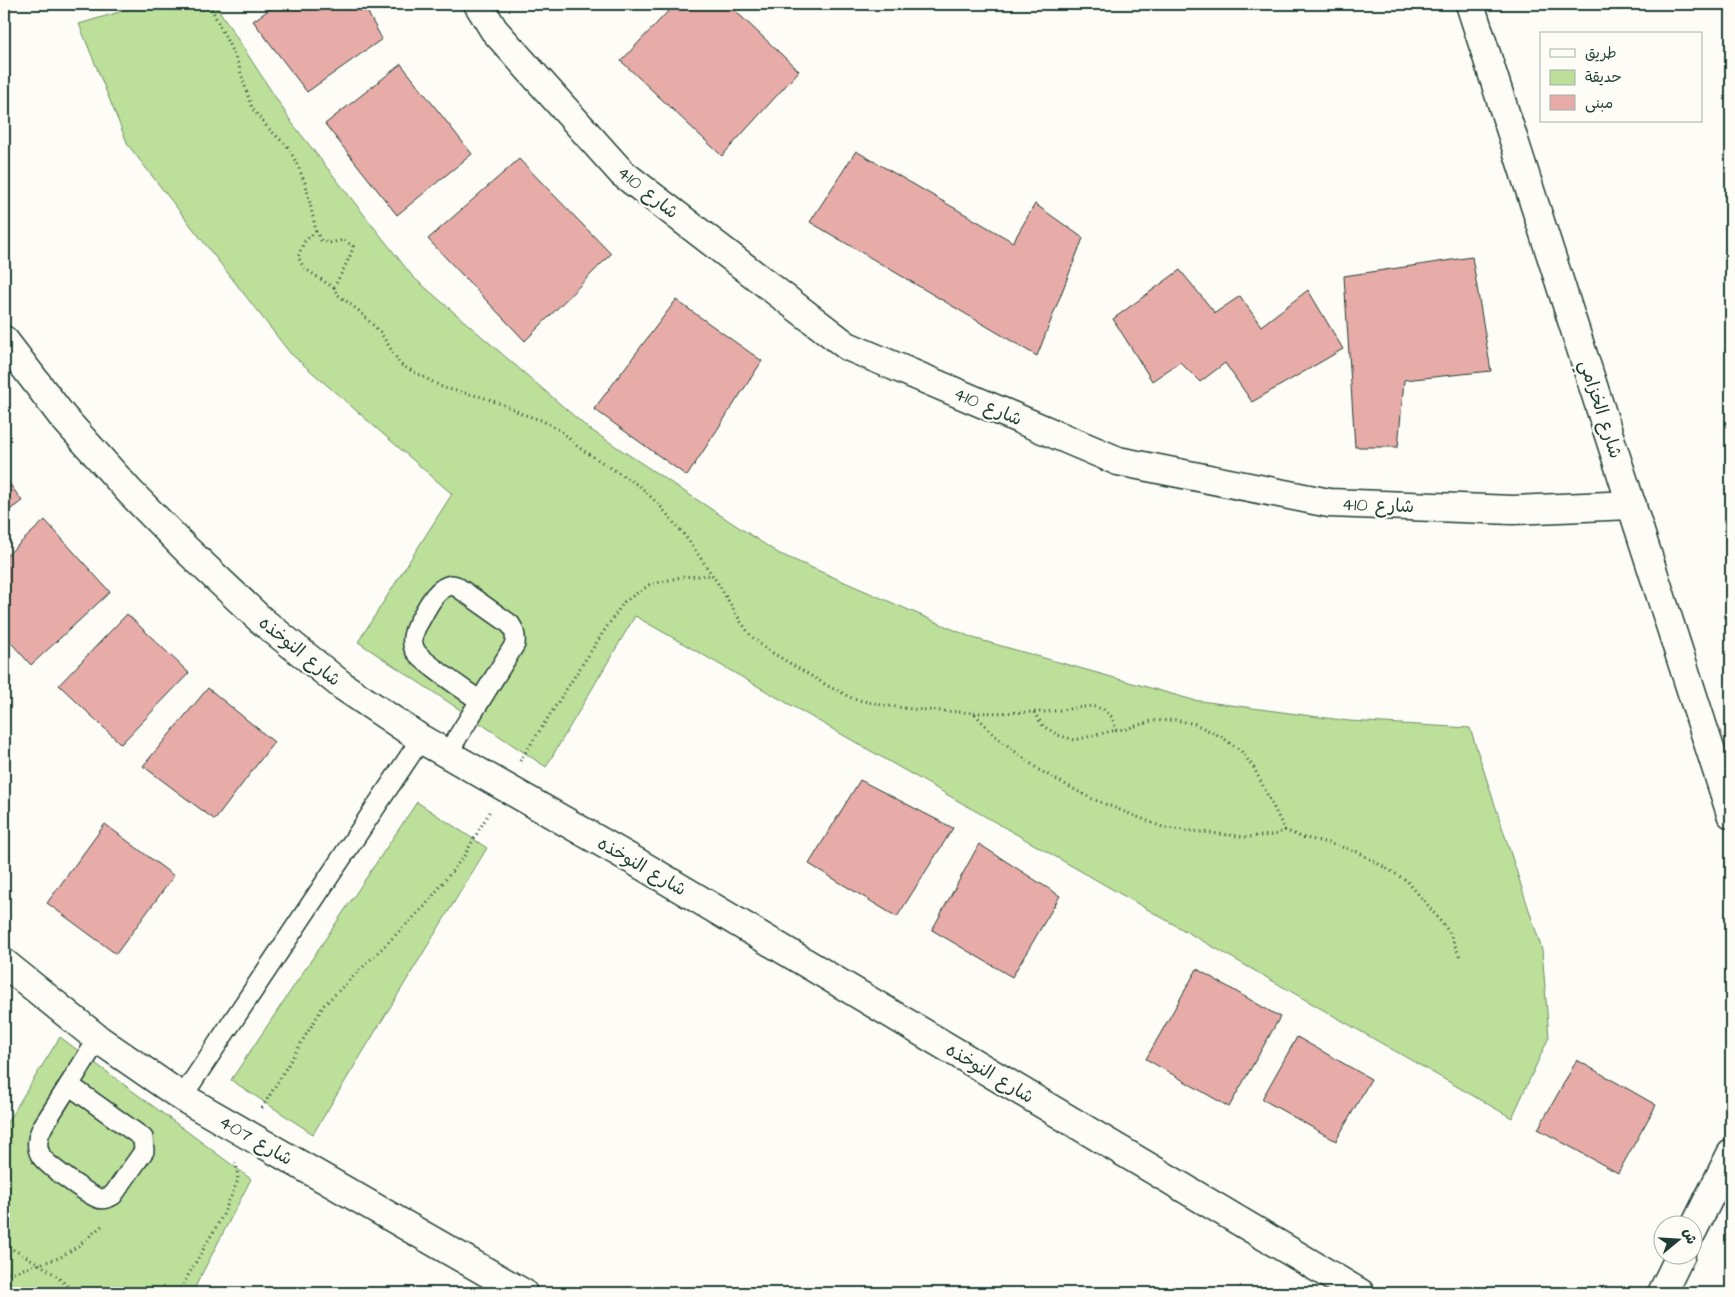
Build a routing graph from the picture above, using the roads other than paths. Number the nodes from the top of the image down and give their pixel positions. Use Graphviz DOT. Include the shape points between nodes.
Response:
graph roads {
  1 [pos="478,4"];
  2 [pos="1470,4"];
  3 [pos="4,340"];
  4 [pos="1632,505"];
  5 [pos="480,701"];
  6 [pos="421,739"];
  7 [pos="447,754"];
  8 [pos="1731,814"];
  9 [pos="4,964"];
  10 [pos="98,1039"];
  11 [pos="69,1085"];
  12 [pos="182,1097"];
  13 [pos="1731,1154"];
  14 [pos="1701,1214"];
  15 [pos="1676,1264"];
  16 [pos="523,1293"];
  17 [pos="1360,1293"];
  18 [pos="1662,1293"];
  1 -- 4 [label="street, شارع 410" via="494,30 622,173 847,346 1118,461 1329,503 1513,510"];
  2 -- 4 [label="street, شارع الخزامي"];
  3 -- 6 [label="street, شارع النوخذه" via="62,416 188,551 261,620 321,669"];
  4 -- 8 [label="street, شارع الخزامي"];
  5 -- 5 [label="lane" via="515,644 514,630 456,586 447,586 437,593 416,627 414,650"];
  5 -- 7 [label="lane"];
  6 -- 7 [label="street, شارع النوخذه"];
  6 -- 12 [label="lane"];
  7 -- 17 [label="street, شارع النوخذه" via="638,863"];
  9 -- 10 [label="street, شارع 407"];
  10 -- 11 [label="lane"];
  10 -- 12 [label="street, شارع 407"];
  11 -- 11 [label="lane" via="39,1133 40,1156 96,1198 108,1198 142,1155 143,1138"];
  12 -- 16 [label="street, شارع 407"];
  13 -- 14 [label="street"];
  15 -- 18 [label="street"];
}
